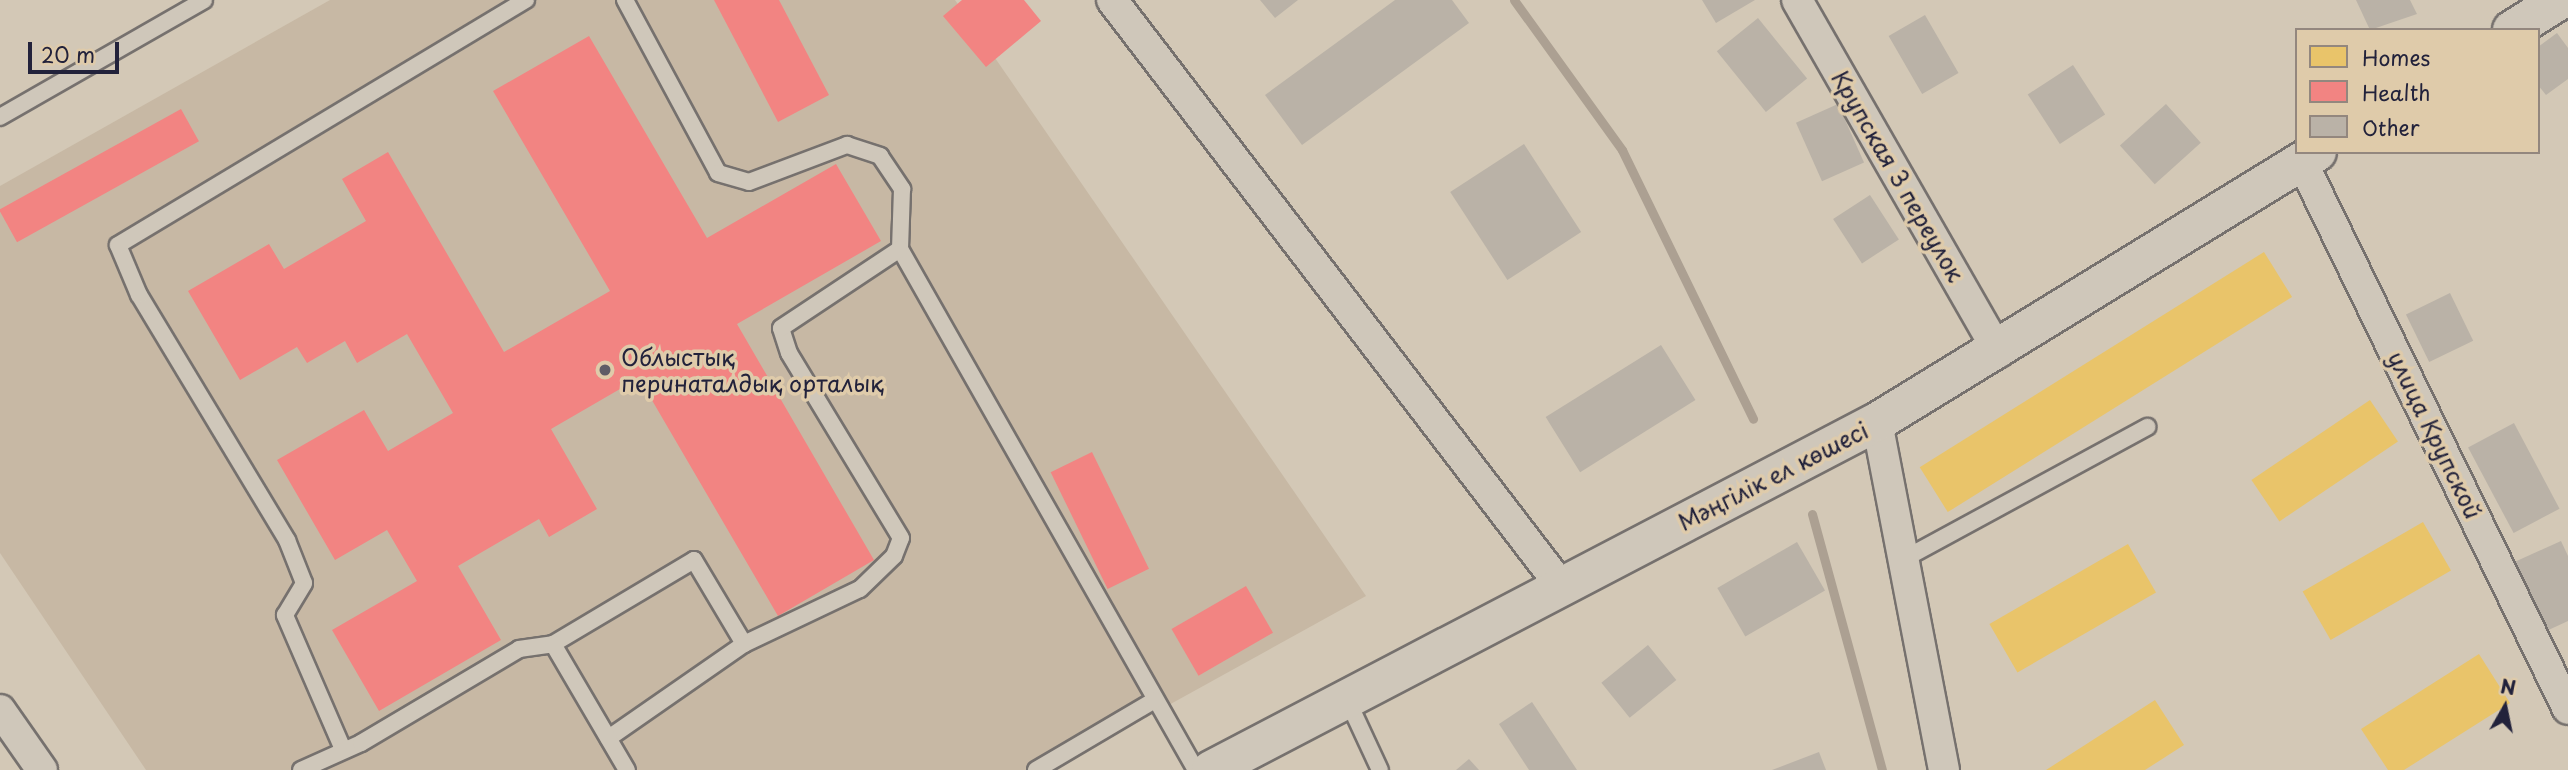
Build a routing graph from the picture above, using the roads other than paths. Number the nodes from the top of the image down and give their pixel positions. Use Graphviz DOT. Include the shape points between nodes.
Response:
graph roads {
  1 [pos="204,0"];
  2 [pos="526,0"];
  3 [pos="625,0"];
  4 [pos="1112,0"];
  5 [pos="1797,0"];
  6 [pos="2560,0"];
  7 [pos="2515,28"];
  8 [pos="0,117"];
  9 [pos="2309,157"];
  10 [pos="900,249"];
  11 [pos="1999,352"];
  12 [pos="1877,422"];
  13 [pos="2147,427"];
  14 [pos="1904,559"];
  15 [pos="1561,586"];
  16 [pos="553,644"];
  17 [pos="744,644"];
  18 [pos="1346,697"];
  19 [pos="1155,700"];
  20 [pos="2568,709"];
  21 [pos="0,710"];
  22 [pos="609,738"];
  23 [pos="342,747"];
  24 [pos="42,770"];
  25 [pos="301,770"];
  26 [pos="627,770"];
  27 [pos="1036,770"];
  28 [pos="1196,770"];
  29 [pos="1212,770"];
  30 [pos="1380,770"];
  31 [pos="1944,770"];
  1 -- 8 [label="lane"];
  2 -- 23 [label="lane" via="118,245 139,295 287,540 304,583 285,615"];
  3 -- 10 [label="lane" via="718,173 748,182 847,145 880,156 902,189"];
  4 -- 15 [label="street"];
  5 -- 11 [label="street, Крупская 3 переулок"];
  6 -- 7 [label="street"];
  9 -- 11 [label="street, Мәңгілік ел көшесі"];
  9 -- 20 [label="street, улица Крупской"];
  10 -- 17 [label="lane" via="781,328 789,352 901,538 894,556 860,589"];
  10 -- 19 [label="lane"];
  11 -- 12 [label="street, Мәңгілік ел көшесі"];
  12 -- 14 [label="street"];
  12 -- 15 [label="street, Мәңгілік ел көшесі"];
  13 -- 14 [label="lane"];
  14 -- 31 [label="street"];
  15 -- 18 [label="street, Мәңгілік ел көшесі"];
  16 -- 17 [label="lane" via="694,559"];
  16 -- 22 [label="lane"];
  16 -- 23 [label="lane" via="519,649 361,743"];
  17 -- 22 [label="lane"];
  18 -- 29 [label="street, Мәңгілік ел көшесі"];
  18 -- 30 [label="lane"];
  19 -- 27 [label="lane"];
  19 -- 28 [label="lane"];
  21 -- 24 [label="street"];
  22 -- 26 [label="lane"];
  23 -- 25 [label="lane"];
}
